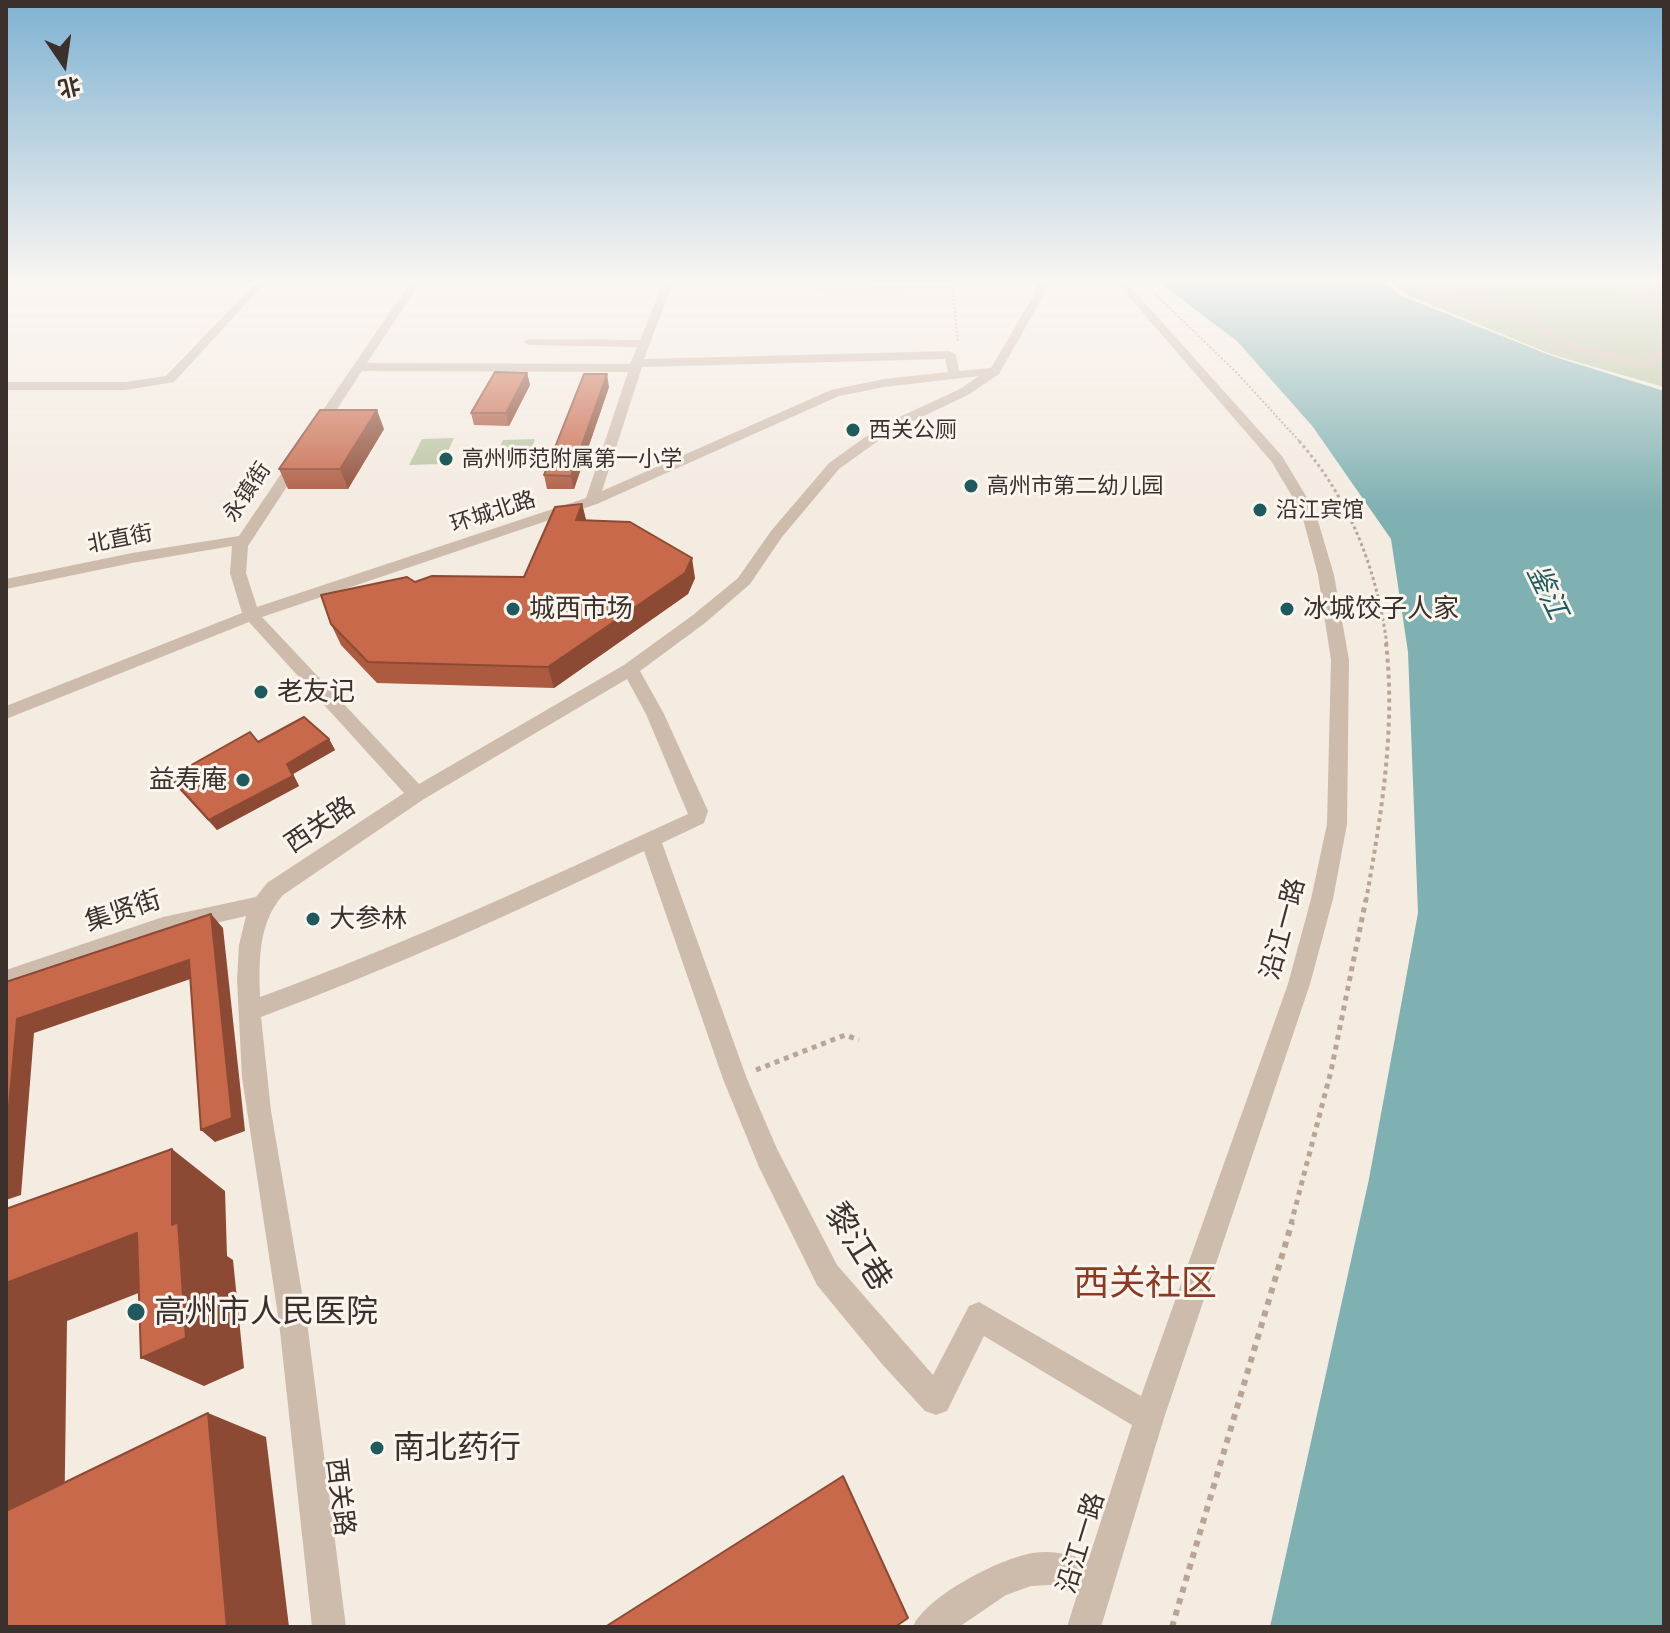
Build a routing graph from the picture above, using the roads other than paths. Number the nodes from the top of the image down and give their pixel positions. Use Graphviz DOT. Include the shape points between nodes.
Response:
graph roads {
  1 [pos="189,359"];
  2 [pos="364,359"];
  3 [pos="638,359"];
  4 [pos="827,359"];
  5 [pos="951,359"];
  6 [pos="1002,359"];
  7 [pos="1191,359"];
  8 [pos="1618,359"];
  9 [pos="1653,359"];
  10 [pos="636,365"];
  11 [pos="359,367"];
  12 [pos="995,371"];
  13 [pos="954,374"];
  14 [pos="6,386"];
  15 [pos="592,501"];
  16 [pos="243,540"];
  17 [pos="6,584"];
  18 [pos="251,615"];
  19 [pos="630,669"];
  20 [pos="6,713"];
  21 [pos="417,794"];
  22 [pos="650,838"];
  23 [pos="259,905"];
  24 [pos="6,980"];
  25 [pos="249,1011"];
  26 [pos="1149,1418"];
  27 [pos="1097,1583"];
  28 [pos="329,1627"];
  29 [pos="930,1627"];
  30 [pos="1084,1627"];
  1 -- 14 [label="street" via="170,379 106,387"];
  2 -- 11 [label="street, 永镇街"];
  3 -- 10 [label="street"];
  4 -- 10 [label="street"];
  5 -- 13 [label="street"];
  6 -- 12 [label="street"];
  7 -- 26 [label="street, 沿江一路" via="1236,409 1308,511 1326,575 1340,660 1337,824 1299,984"];
  8 -- 9 [label="street" via="1649,364"];
  10 -- 11 [label="street"];
  10 -- 15 [label="street"];
  11 -- 16 [label="street, 永镇街"];
  12 -- 13 [label="street, 环城北路"];
  12 -- 19 [label="street, 西关路" via="964,392 887,428 834,466 744,581"];
  13 -- 15 [label="street, 环城北路" via="835,393"];
  15 -- 18 [label="street, 环城北路"];
  16 -- 17 [label="street, 北直街"];
  16 -- 18 [label="street, 永镇街" via="238,573"];
  18 -- 20 [label="street, 环城北路"];
  18 -- 21 [label="street, 永镇街"];
  19 -- 21 [label="street, 西关路"];
  19 -- 22 [label="street" via="699,815"];
  21 -- 23 [label="street, 西关路"];
  22 -- 25 [label="street" via="464,926"];
  22 -- 26 [label="street, 黎江巷" via="768,1158 827,1275 892,1354 936,1400 979,1316"];
  23 -- 24 [label="street, 集贤街" via="141,932"];
  23 -- 25 [label="street, 西关路"];
  25 -- 28 [label="street, 西关路"];
  26 -- 27 [label="street, 沿江一路"];
  27 -- 29 [label="street" via="1068,1570 1040,1567 996,1581"];
  27 -- 30 [label="street, 沿江一路"];
}
